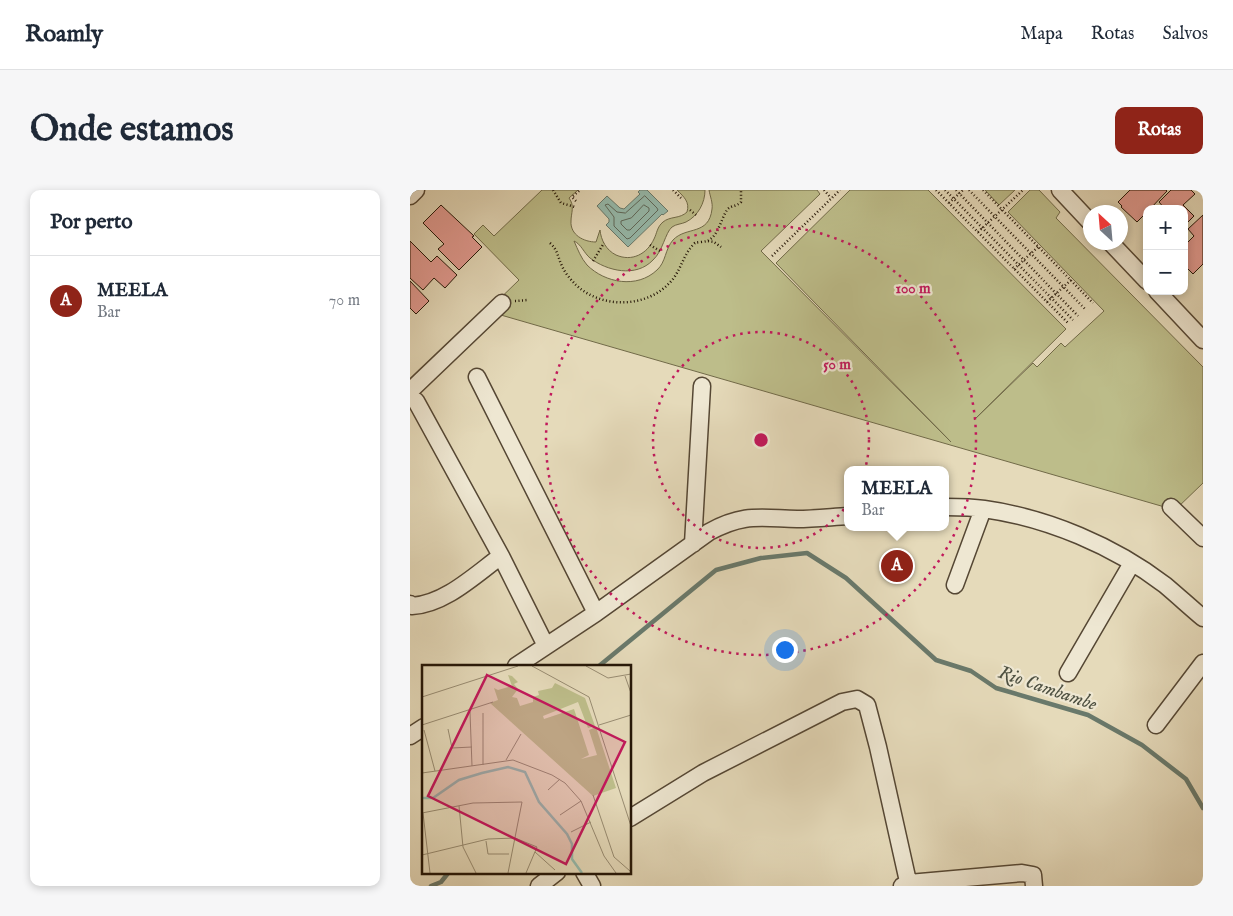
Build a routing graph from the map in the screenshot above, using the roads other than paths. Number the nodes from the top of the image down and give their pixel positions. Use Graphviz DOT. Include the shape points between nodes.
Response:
graph roads {
  1 [pos="416,190"];
  2 [pos="1060,190"];
  3 [pos="410,196"];
  4 [pos="1083,215"];
  5 [pos="1118,250"];
  6 [pos="1143,277"];
  7 [pos="1161,295"];
  8 [pos="502,303"];
  9 [pos="1203,340"];
  10 [pos="477,377"];
  11 [pos="702,386"];
  12 [pos="413,396"];
  13 [pos="949,507"];
  14 [pos="1171,507"];
  15 [pos="983,509"];
  16 [pos="844,516"];
  17 [pos="1203,538"];
  18 [pos="693,544"];
  19 [pos="501,556"];
  20 [pos="1132,563"];
  21 [pos="955,584"];
  22 [pos="410,604"];
  23 [pos="596,614"];
  24 [pos="1203,618"];
  25 [pos="546,646"];
  26 [pos="1203,663"];
  27 [pos="518,665"];
  28 [pos="1068,673"];
  29 [pos="1156,725"];
  30 [pos="422,728"];
  31 [pos="410,736"];
  32 [pos="631,817"];
  33 [pos="554,874"];
  34 [pos="585,874"];
  35 [pos="906,885"];
  36 [pos="539,886"];
  37 [pos="592,886"];
  38 [pos="1034,886"];
  1 -- 3 [label="street"];
  2 -- 4 [label="street"];
  5 -- 6 [label="street"];
  7 -- 9 [label="street"];
  8 -- 12 [label="street"];
  10 -- 23 [label="street"];
  11 -- 18 [label="street"];
  12 -- 19 [label="street"];
  13 -- 15 [label="street"];
  14 -- 17 [label="street"];
  15 -- 20 [label="street" via="1057,528"];
  15 -- 21 [label="street"];
  16 -- 18 [label="street" via="737,520 709,532"];
  18 -- 23 [label="street"];
  19 -- 22 [label="street" via="443,597 423,605"];
  19 -- 25 [label="street"];
  20 -- 24 [label="street" via="1165,585"];
  20 -- 28 [label="street"];
  23 -- 25 [label="street"];
  25 -- 27 [label="street"];
  26 -- 29 [label="street"];
  30 -- 31 [label="street"];
  32 -- 35 [label="street" via="703,773 842,702 857,699 867,705"];
  33 -- 36 [label="street"];
  34 -- 37 [label="street"];
  35 -- 38 [label="street" via="1022,873 1033,875"];
}
